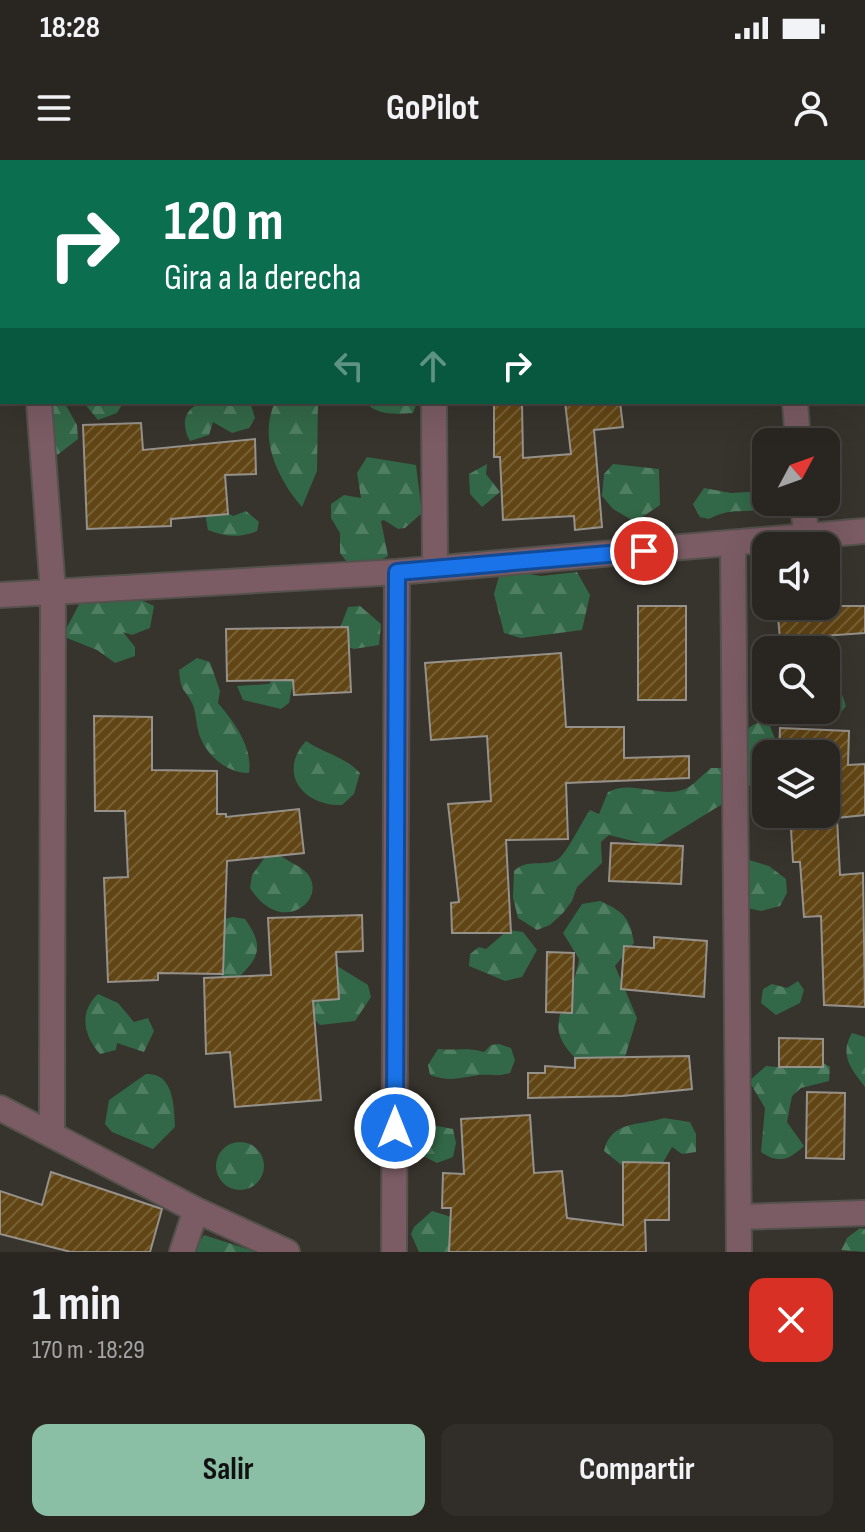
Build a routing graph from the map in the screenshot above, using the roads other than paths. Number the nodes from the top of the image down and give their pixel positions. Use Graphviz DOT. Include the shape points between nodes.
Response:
graph roads {
  1 [pos="39,404"];
  2 [pos="434,404"];
  3 [pos="795,404"];
  4 [pos="797,428"];
  5 [pos="865,531"];
  6 [pos="840,533"];
  7 [pos="752,542"];
  8 [pos="733,544"];
  9 [pos="435,569"];
  10 [pos="397,572"];
  11 [pos="53,592"];
  12 [pos="0,595"];
  13 [pos="0,1108"];
  14 [pos="52,1133"];
  15 [pos="196,1210"];
  16 [pos="865,1213"];
  17 [pos="740,1217"];
  18 [pos="182,1252"];
  19 [pos="287,1252"];
  20 [pos="394,1252"];
  21 [pos="739,1252"];
  1 -- 11 [label="street"];
  2 -- 9 [label="street"];
  3 -- 4 [label="street"];
  5 -- 6 [label="street"];
  7 -- 8 [label="street"];
  8 -- 9 [label="street"];
  8 -- 17 [label="street"];
  9 -- 10 [label="street"];
  10 -- 11 [label="street"];
  10 -- 20 [label="street"];
  11 -- 12 [label="street"];
  11 -- 14 [label="street"];
  13 -- 14 [label="street"];
  14 -- 15 [label="street"];
  15 -- 18 [label="street"];
  15 -- 19 [label="street"];
  16 -- 17 [label="street"];
  17 -- 21 [label="street"];
}
